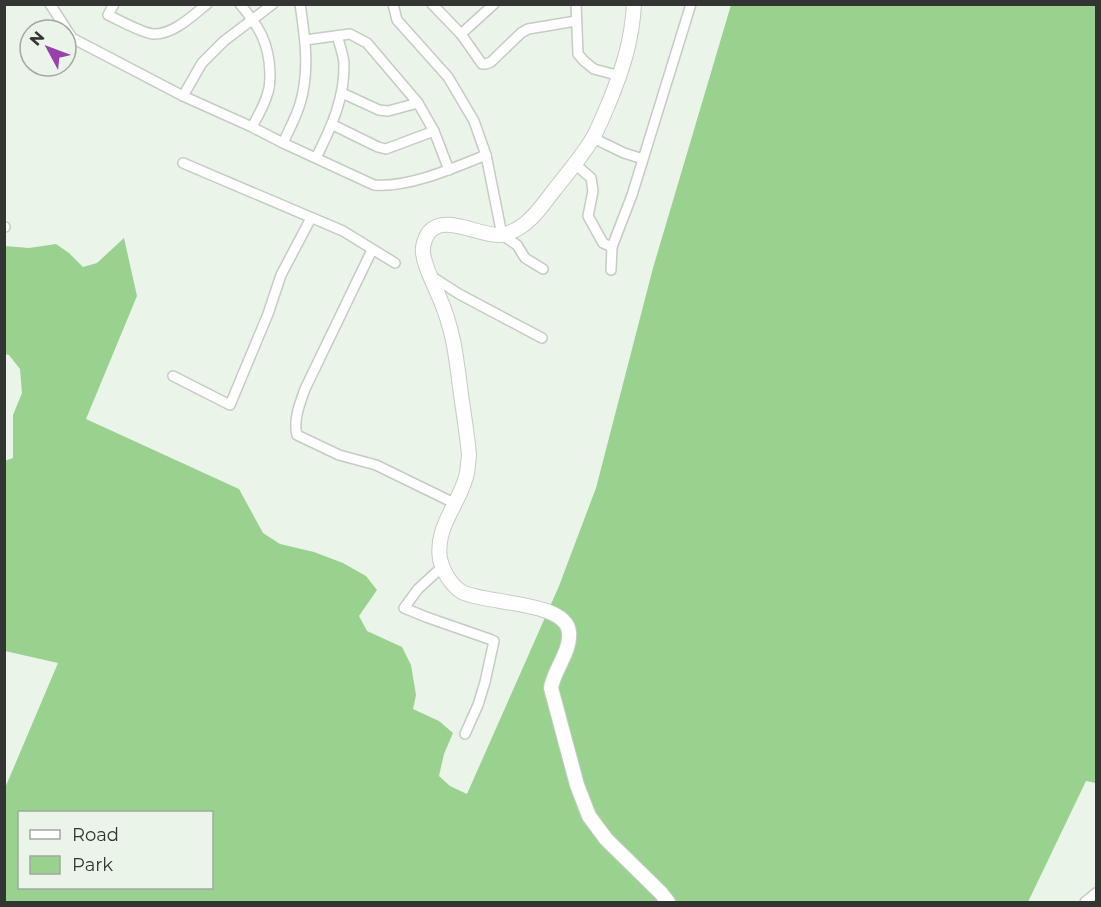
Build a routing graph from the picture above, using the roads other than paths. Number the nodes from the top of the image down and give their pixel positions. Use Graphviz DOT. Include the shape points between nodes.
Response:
graph roads {
  1 [pos="50,4"];
  2 [pos="114,4"];
  3 [pos="207,4"];
  4 [pos="240,4"];
  5 [pos="273,4"];
  6 [pos="300,4"];
  7 [pos="393,4"];
  8 [pos="494,4"];
  9 [pos="576,4"];
  10 [pos="634,4"];
  11 [pos="691,4"];
  12 [pos="433,5"];
  13 [pos="253,20"];
  14 [pos="576,21"];
  15 [pos="461,34"];
  16 [pos="338,36"];
  17 [pos="305,40"];
  18 [pos="620,76"];
  19 [pos="342,93"];
  20 [pos="183,96"];
  21 [pos="418,103"];
  22 [pos="333,125"];
  23 [pos="252,127"];
  24 [pos="434,131"];
  25 [pos="593,138"];
  26 [pos="283,143"];
  27 [pos="486,155"];
  28 [pos="316,158"];
  29 [pos="643,159"];
  30 [pos="183,163"];
  31 [pos="575,164"];
  32 [pos="449,170"];
  33 [pos="311,218"];
  34 [pos="502,235"];
  35 [pos="612,247"];
  36 [pos="372,250"];
  37 [pos="395,263"];
  38 [pos="543,269"];
  39 [pos="611,270"];
  40 [pos="430,276"];
  41 [pos="542,338"];
  42 [pos="173,376"];
  43 [pos="454,503"];
  44 [pos="442,567"];
  45 [pos="465,734"];
  46 [pos="1096,893"];
  47 [pos="1088,902"];
  48 [pos="668,903"];
  1 -- 20 [label="street" via="72,38"];
  2 -- 3 [label="street" via="108,15 151,34 182,24"];
  4 -- 13 [label="street"];
  5 -- 13 [label="street"];
  6 -- 17 [label="street"];
  7 -- 27 [label="street" via="397,20 448,77 474,121"];
  8 -- 15 [label="street"];
  9 -- 14 [label="street"];
  10 -- 18 [label="street" via="628,52"];
  11 -- 29 [label="street"];
  12 -- 15 [label="street"];
  13 -- 20 [label="street" via="202,63"];
  13 -- 23 [label="street" via="267,47 270,85"];
  14 -- 15 [label="street" via="528,29 486,64 482,64"];
  14 -- 18 [label="street" via="578,54 594,69"];
  16 -- 17 [label="street"];
  16 -- 19 [label="street" via="344,61"];
  16 -- 21 [label="street" via="350,34 367,43"];
  17 -- 26 [label="street" via="306,72 300,104"];
  18 -- 25 [label="street"];
  19 -- 21 [label="street" via="379,110"];
  19 -- 22 [label="street"];
  20 -- 23 [label="street"];
  21 -- 24 [label="street"];
  22 -- 24 [label="street" via="386,148"];
  22 -- 28 [label="street"];
  23 -- 26 [label="street"];
  24 -- 32 [label="street"];
  25 -- 29 [label="street"];
  25 -- 31 [label="street"];
  26 -- 28 [label="street"];
  27 -- 32 [label="street"];
  27 -- 34 [label="street"];
  28 -- 32 [label="street" via="374,185 398,184"];
  29 -- 35 [label="street"];
  30 -- 33 [label="street"];
  31 -- 34 [label="street" via="534,215"];
  31 -- 35 [label="street" via="591,178 593,191 588,216 603,243"];
  33 -- 36 [label="street" via="343,231"];
  33 -- 42 [label="street" via="281,275 230,405"];
  34 -- 38 [label="street" via="517,245 525,258"];
  34 -- 40 [label="street" via="458,225 435,227 423,249"];
  35 -- 39 [label="street"];
  36 -- 37 [label="street"];
  36 -- 43 [label="street" via="305,389 295,428 297,435 337,455 376,465"];
  40 -- 41 [label="street"];
  40 -- 43 [label="street" via="454,341 467,437 466,478"];
  43 -- 44 [label="street" via="441,531"];
  44 -- 45 [label="street" via="404,608 494,641 478,705"];
  44 -- 48 [label="street" via="453,585 472,596 535,608 564,620 568,639 551,688 577,785 589,816 606,839"];
  46 -- 47 [label="street"];
}
